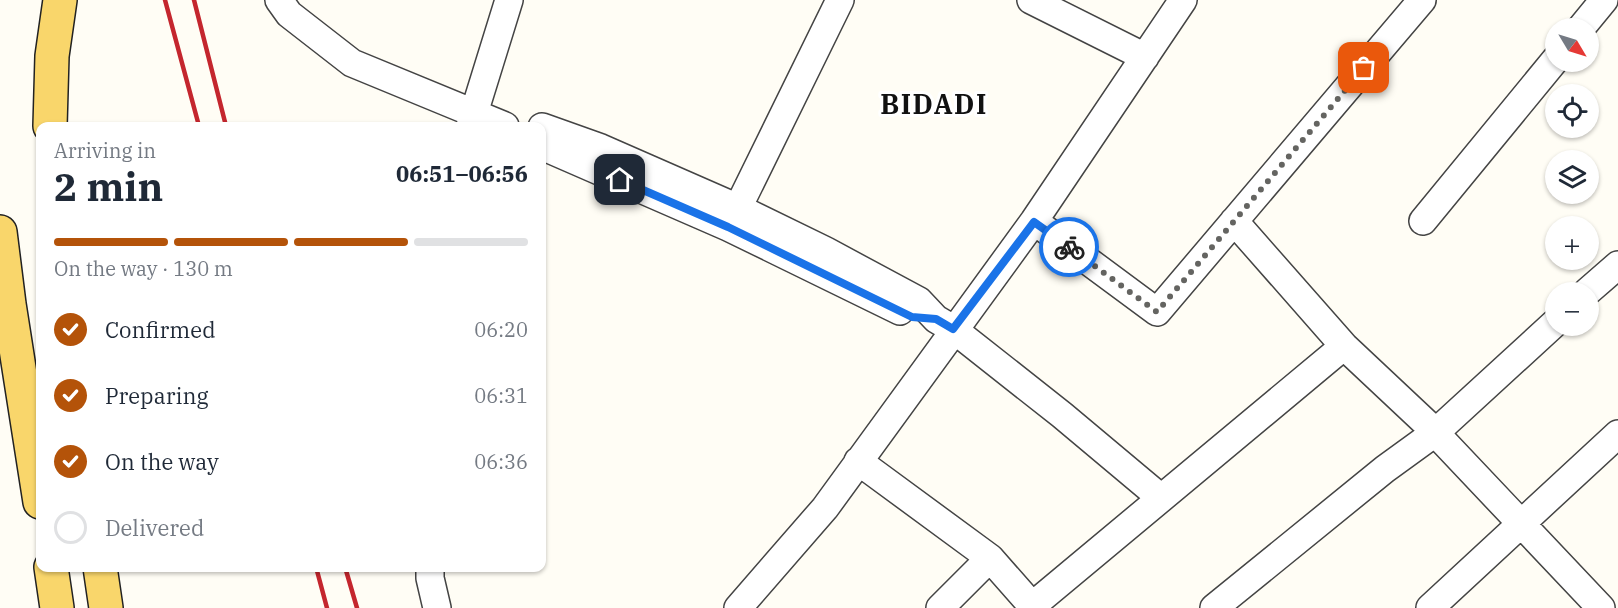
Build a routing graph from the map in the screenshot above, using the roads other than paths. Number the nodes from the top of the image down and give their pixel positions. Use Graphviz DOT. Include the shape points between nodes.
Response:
graph roads {
  1 [pos="60,0"];
  2 [pos="279,0"];
  3 [pos="510,0"];
  4 [pos="840,0"];
  5 [pos="1030,0"];
  6 [pos="1183,0"];
  7 [pos="1422,0"];
  8 [pos="1604,0"];
  9 [pos="1589,18"];
  10 [pos="1145,57"];
  11 [pos="1545,72"];
  12 [pos="472,119"];
  13 [pos="50,122"];
  14 [pos="546,128"];
  15 [pos="546,147"];
  16 [pos="733,217"];
  17 [pos="1234,221"];
  18 [pos="1423,221"];
  19 [pos="1034,222"];
  20 [pos="0,232"];
  21 [pos="1618,265"];
  22 [pos="1598,282"];
  23 [pos="945,324"];
  24 [pos="1545,332"];
  25 [pos="1344,346"];
  26 [pos="1436,432"];
  27 [pos="1618,434"];
  28 [pos="858,461"];
  29 [pos="36,476"];
  30 [pos="1161,498"];
  31 [pos="1522,523"];
  32 [pos="990,558"];
  33 [pos="52,572"];
  34 [pos="101,572"];
  35 [pos="430,572"];
  36 [pos="1618,600"];
  37 [pos="1033,607"];
  38 [pos="57,608"];
  39 [pos="106,608"];
  40 [pos="436,608"];
  41 [pos="738,608"];
  42 [pos="939,608"];
  43 [pos="1214,608"];
  44 [pos="1430,608"];
  45 [pos="1601,608"];
  46 [pos="1609,608"];
  1 -- 13 [label="main road" via="52,56"];
  2 -- 12 [label="street" via="289,14 352,63"];
  3 -- 12 [label="street"];
  4 -- 16 [label="street"];
  5 -- 10 [label="street"];
  6 -- 10 [label="street"];
  7 -- 17 [label="street"];
  8 -- 9 [label="street"];
  10 -- 19 [label="street"];
  11 -- 18 [label="street"];
  14 -- 16 [label="street" via="601,148"];
  15 -- 16 [label="street"];
  16 -- 23 [label="street" via="826,251 919,301"];
  17 -- 19 [label="street" via="1157,312"];
  17 -- 25 [label="street"];
  19 -- 23 [label="street"];
  20 -- 29 [label="main road"];
  21 -- 22 [label="street"];
  23 -- 28 [label="street"];
  23 -- 30 [label="street"];
  24 -- 26 [label="street"];
  25 -- 26 [label="street"];
  25 -- 30 [label="street"];
  26 -- 31 [label="street"];
  26 -- 43 [label="street"];
  27 -- 31 [label="street"];
  28 -- 32 [label="street"];
  28 -- 41 [label="street" via="825,508"];
  30 -- 37 [label="street"];
  31 -- 44 [label="street"];
  31 -- 45 [label="street"];
  32 -- 37 [label="street"];
  32 -- 42 [label="street"];
  33 -- 38 [label="main road"];
  34 -- 39 [label="main road"];
  35 -- 40 [label="street"];
  36 -- 46 [label="street"];
}
